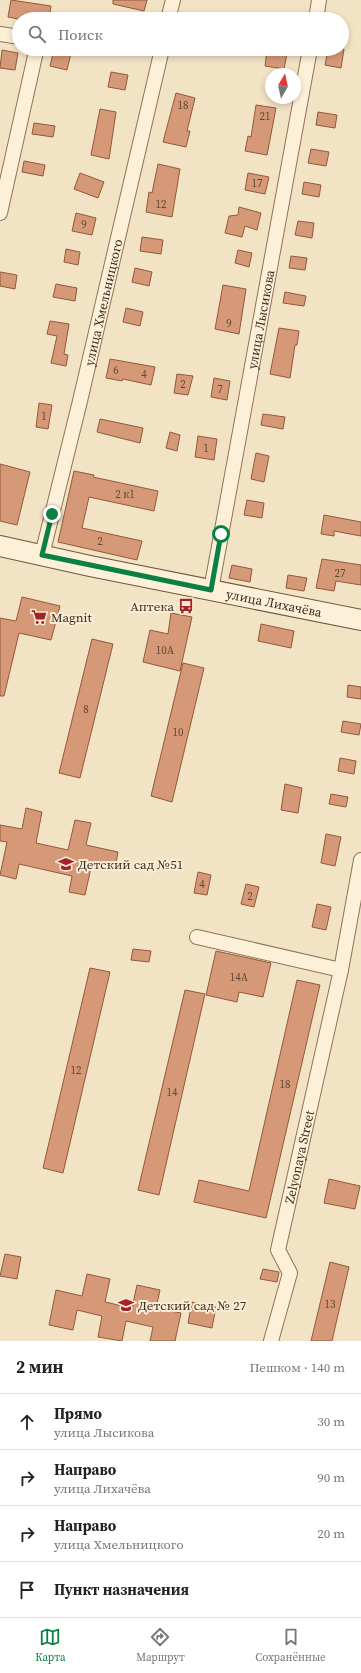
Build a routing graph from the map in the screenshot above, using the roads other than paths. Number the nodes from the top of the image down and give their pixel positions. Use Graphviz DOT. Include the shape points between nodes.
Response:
graph roads {
  1 [pos="173,0"];
  2 [pos="319,0"];
  3 [pos="170,12"];
  4 [pos="317,12"];
  5 [pos="0,34"];
  6 [pos="12,36"];
  7 [pos="35,56"];
  8 [pos="160,56"];
  9 [pos="309,56"];
  10 [pos="3,181"];
  11 [pos="0,213"];
  12 [pos="0,546"];
  13 [pos="42,555"];
  14 [pos="211,590"];
  15 [pos="361,620"];
  16 [pos="361,860"];
  17 [pos="198,937"];
  18 [pos="341,970"];
  19 [pos="271,1341"];
  1 -- 3 [label="street"];
  2 -- 4 [label="street"];
  5 -- 6 [label="street"];
  7 -- 10 [label="street"];
  8 -- 13 [label="street, улица Хмельницкого"];
  9 -- 14 [label="street, улица Лысикова"];
  10 -- 11 [label="street"];
  12 -- 13 [label="main road, улица Лихачёва"];
  13 -- 14 [label="main road, улица Лихачёва"];
  14 -- 15 [label="main road, улица Лихачёва"];
  16 -- 18 [label="street, Zelyonaya Street"];
  17 -- 18 [label="street"];
  18 -- 19 [label="street, Zelyonaya Street" via="278,1250 290,1273"];
}
